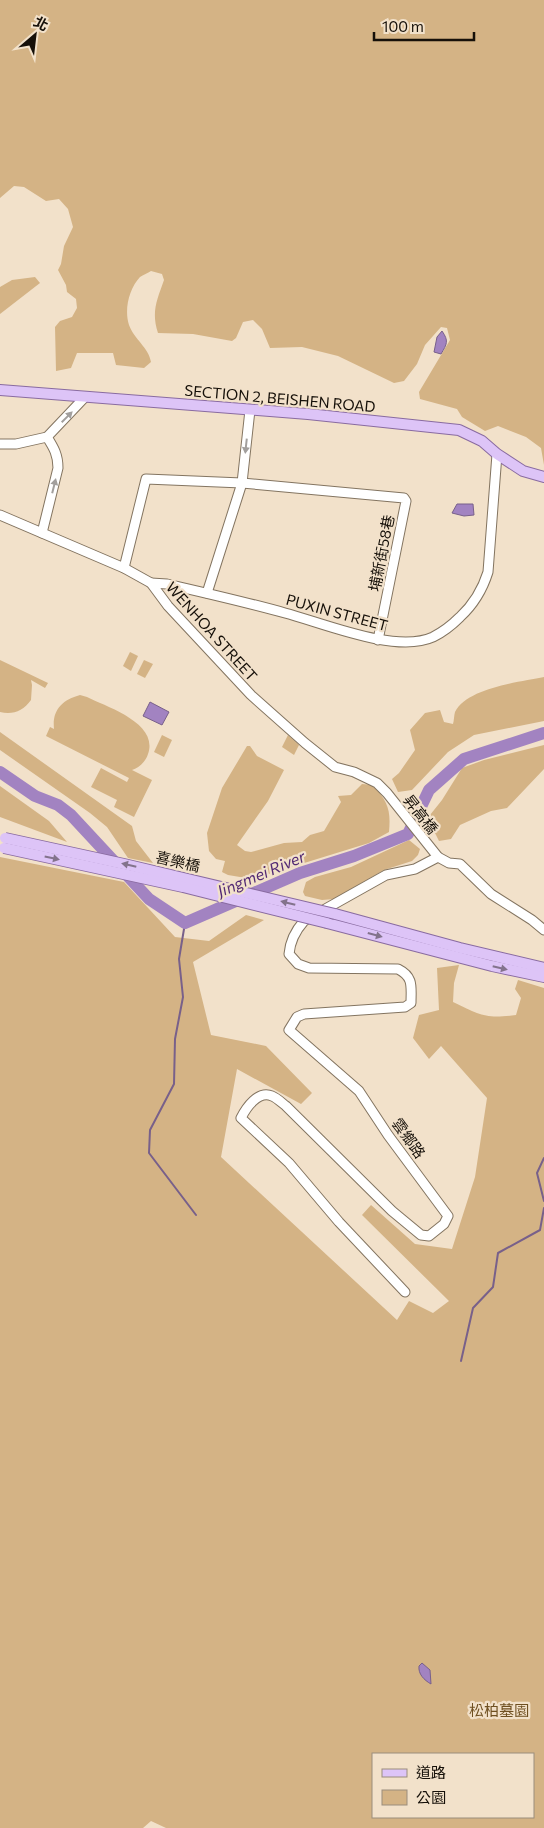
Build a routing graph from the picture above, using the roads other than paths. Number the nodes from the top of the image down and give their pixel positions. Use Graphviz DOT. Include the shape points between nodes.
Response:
graph roads {
  1 [pos="0,390"];
  2 [pos="85,397"];
  3 [pos="250,410"];
  4 [pos="47,437"];
  5 [pos="0,444"];
  6 [pos="498,454"];
  7 [pos="544,477"];
  8 [pos="242,482"];
  9 [pos="0,514"];
  10 [pos="42,534"];
  11 [pos="124,568"];
  12 [pos="151,583"];
  13 [pos="207,593"];
  14 [pos="378,640"];
  15 [pos="387,793"];
  16 [pos="2,843"];
  17 [pos="436,855"];
  18 [pos="544,930"];
  19 [pos="459,952"];
  20 [pos="544,968"];
  21 [pos="544,977"];
  22 [pos="404,1292"];
  1 -- 2 [label="main road, SECTION 2, BEISHEN ROAD"];
  2 -- 3 [label="main road, SECTION 2, BEISHEN ROAD"];
  4 -- 2 [label="street, one-way"];
  3 -- 6 [label="main road, SECTION 2, BEISHEN ROAD" via="459,430 482,441"];
  3 -- 8 [label="street, one-way"];
  4 -- 5 [label="street"];
  10 -- 4 [label="street, one-way" via="58,468 56,452"];
  6 -- 7 [label="main road, SECTION 2, BEISHEN ROAD" via="523,471"];
  6 -- 14 [label="street, PUXIN STREET" via="488,572 481,589 466,612 432,638 407,642"];
  8 -- 11 [label="street" via="146,479"];
  8 -- 13 [label="street"];
  8 -- 14 [label="street, 埔新街58巷" via="404,498 406,501"];
  9 -- 10 [label="street, WENHOA STREET"];
  10 -- 11 [label="street, WENHOA STREET"];
  11 -- 12 [label="street, WENHOA STREET"];
  12 -- 13 [label="street, PUXIN STREET"];
  12 -- 15 [label="street, WENHOA STREET" via="168,606 251,695 335,767 377,783"];
  13 -- 14 [label="street, PUXIN STREET"];
  15 -- 17 [label="street, 昇高橋"];
  16 -- 19 [label="main road, 喜樂橋, bridge"];
  17 -- 18 [label="street" via="449,863 460,864 491,894"];
  17 -- 22 [label="street, 雲鄉路" via="414,869 386,875 304,921 290,946 289,954 298,964 309,968 398,969 406,973 411,983 411,1004 406,1007 304,1014 297,1017 289,1030 359,1091 448,1216 444,1224 430,1236 421,1235 392,1211 286,1106 271,1096 266,1095 250,1103 242,1118 290,1162 339,1222"];
  19 -- 20 [label="main road"];
  19 -- 21 [label="main road, one-way"];
}
